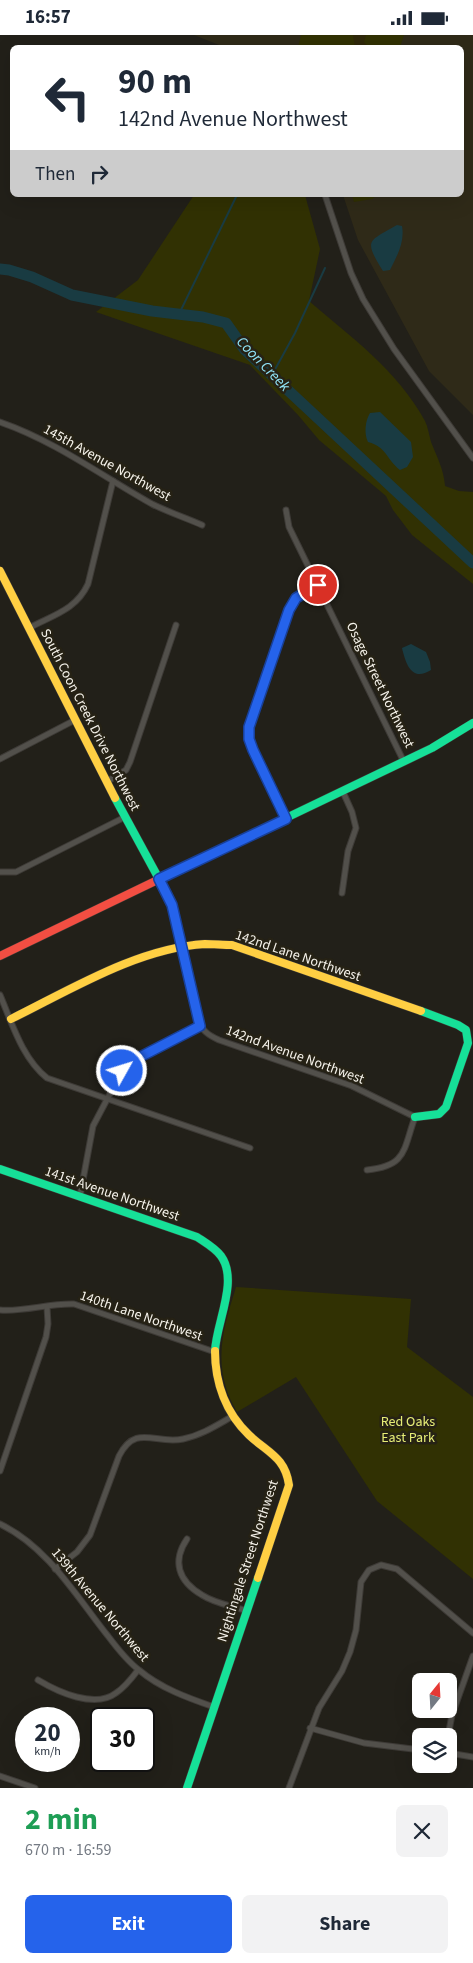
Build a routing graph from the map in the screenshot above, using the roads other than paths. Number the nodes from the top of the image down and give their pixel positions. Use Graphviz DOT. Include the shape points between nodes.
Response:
graph roads {
  1 [pos="326,197"];
  2 [pos="0,422"];
  3 [pos="473,458"];
  4 [pos="114,481"];
  5 [pos="286,509"];
  6 [pos="202,525"];
  7 [pos="0,571"];
  8 [pos="318,585"];
  9 [pos="176,625"];
  10 [pos="29,627"];
  11 [pos="75,720"];
  12 [pos="473,723"];
  13 [pos="0,759"];
  14 [pos="404,762"];
  15 [pos="108,781"];
  16 [pos="343,792"];
  17 [pos="125,817"];
  18 [pos="286,819"];
  19 [pos="0,872"];
  20 [pos="159,879"];
  21 [pos="342,893"];
  22 [pos="182,948"];
  23 [pos="0,956"];
  24 [pos="0,995"];
  25 [pos="11,1019"];
  26 [pos="200,1026"];
  27 [pos="106,1099"];
  28 [pos="415,1117"];
  29 [pos="250,1148"];
  30 [pos="0,1169"];
  31 [pos="367,1171"];
  32 [pos="80,1195"];
  33 [pos="214,1247"];
  34 [pos="47,1307"];
  35 [pos="0,1310"];
  36 [pos="215,1352"];
  37 [pos="233,1416"];
  38 [pos="0,1471"];
  39 [pos="0,1524"];
  40 [pos="188,1539"];
  41 [pos="56,1569"];
  42 [pos="247,1611"];
  43 [pos="473,1633"];
  44 [pos="473,1656"];
  45 [pos="138,1670"];
  46 [pos="38,1680"];
  47 [pos="214,1707"];
  48 [pos="449,1728"];
  49 [pos="310,1729"];
  50 [pos="412,1749"];
  51 [pos="457,1754"];
  52 [pos="473,1757"];
  53 [pos="0,1776"];
  54 [pos="35,1788"];
  55 [pos="187,1788"];
  56 [pos="289,1788"];
  1 -- 3 [label="street" via="350,273 363,299 394,349"];
  2 -- 4 [label="street, 145th Avenue Northwest" via="26,431"];
  4 -- 6 [label="street, 145th Avenue Northwest" via="155,505"];
  4 -- 10 [label="street" via="82,597 72,606"];
  5 -- 8 [label="street, Osage Street Northwest" via="289,527"];
  7 -- 10 [label="street, South Coon Creek Drive Northwest"];
  8 -- 14 [label="street, Osage Street Northwest"];
  8 -- 18 [label="street" via="296,598 289,610 249,727 253,750"];
  9 -- 15 [label="street" via="130,762 126,770"];
  10 -- 11 [label="street, South Coon Creek Drive Northwest"];
  11 -- 13 [label="street"];
  11 -- 15 [label="street, South Coon Creek Drive Northwest"];
  12 -- 14 [label="street"];
  14 -- 16 [label="street"];
  15 -- 17 [label="street, South Coon Creek Drive Northwest"];
  16 -- 18 [label="street"];
  16 -- 21 [label="street" via="356,828 348,851"];
  17 -- 19 [label="street" via="16,872"];
  17 -- 20 [label="street, South Coon Creek Drive Northwest"];
  18 -- 20 [label="street"];
  20 -- 22 [label="street" via="172,905"];
  20 -- 23 [label="street"];
  22 -- 25 [label="street, 142nd Lane Northwest" via="133,961"];
  22 -- 26 [label="street"];
  22 -- 28 [label="street, 142nd Lane Northwest" via="232,945 466,1030 468,1043 446,1107 439,1114"];
  24 -- 25 [label="street"];
  25 -- 27 [label="street" via="28,1059 38,1071 47,1078"];
  26 -- 27 [label="street" via="136,1059 122,1071"];
  26 -- 28 [label="street, 142nd Avenue Northwest" via="219,1040 352,1086"];
  27 -- 29 [label="street"];
  27 -- 32 [label="street" via="93,1125"];
  28 -- 31 [label="street" via="401,1156 394,1164"];
  30 -- 32 [label="street, 141st Avenue Northwest"];
  32 -- 33 [label="street, 141st Avenue Northwest" via="197,1237"];
  33 -- 36 [label="street, Nightingale Street Northwest" via="225,1262 229,1278"];
  34 -- 35 [label="street, 140th Lane Northwest"];
  34 -- 36 [label="street, 140th Lane Northwest" via="60,1303 74,1304"];
  34 -- 38 [label="street" via="46,1337"];
  36 -- 37 [label="street, Nightingale Street Northwest" via="219,1387"];
  37 -- 41 [label="street" via="200,1435 164,1440 138,1437 125,1444 90,1535 77,1552"];
  37 -- 42 [label="street, Nightingale Street Northwest" via="249,1435 282,1462 288,1475 286,1493"];
  39 -- 41 [label="street, 139th Avenue Northwest" via="33,1545"];
  40 -- 42 [label="street" via="182,1547 178,1564 188,1583 202,1595"];
  41 -- 45 [label="street, 139th Avenue Northwest"];
  42 -- 47 [label="street, Nightingale Street Northwest"];
  43 -- 49 [label="street" via="397,1569 381,1565 369,1570 361,1582 356,1631 346,1662 318,1708"];
  44 -- 48 [label="street"];
  45 -- 46 [label="street" via="115,1694 97,1700 73,1697"];
  45 -- 47 [label="street, 139th Avenue Northwest" via="170,1690"];
  47 -- 55 [label="street, Nightingale Street Northwest"];
  49 -- 50 [label="street" via="371,1745"];
  49 -- 56 [label="street"];
  51 -- 52 [label="street"];
  53 -- 54 [label="street"];
}
